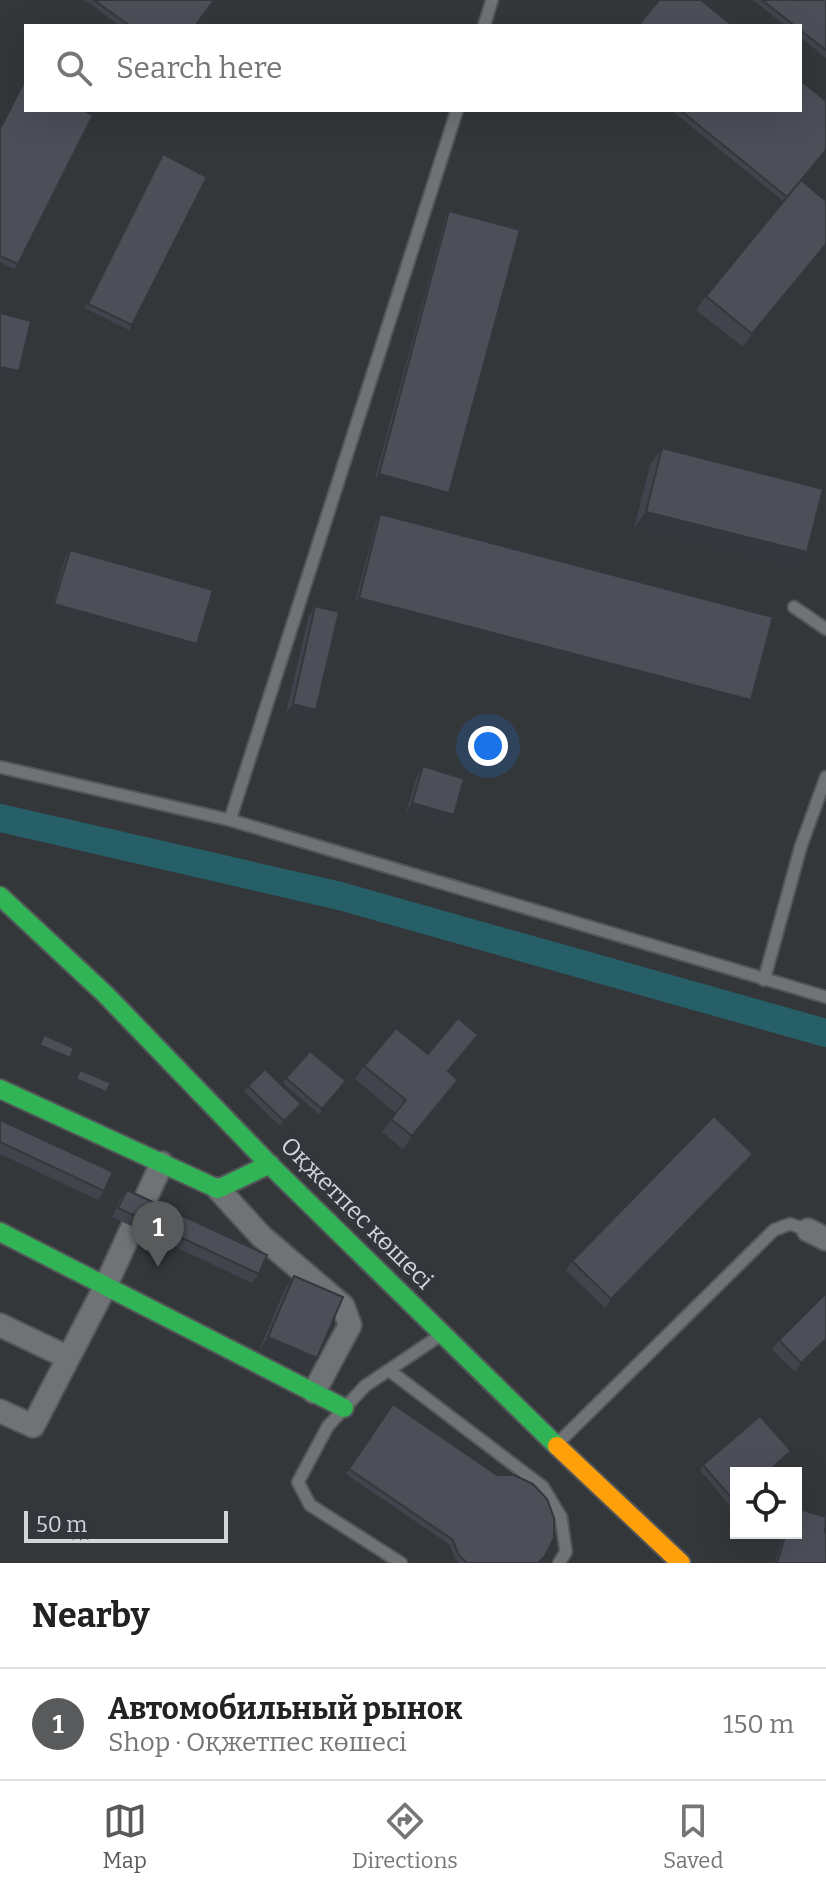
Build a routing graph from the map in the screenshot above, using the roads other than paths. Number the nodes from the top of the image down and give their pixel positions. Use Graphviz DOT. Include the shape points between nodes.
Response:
graph roads {
  1 [pos="492,0"];
  2 [pos="485,24"];
  3 [pos="456,112"];
  4 [pos="794,607"];
  5 [pos="826,629"];
  6 [pos="0,767"];
  7 [pos="826,777"];
  8 [pos="230,820"];
  9 [pos="0,896"];
  10 [pos="764,980"];
  11 [pos="826,997"];
  12 [pos="0,1089"];
  13 [pos="162,1163"];
  14 [pos="270,1164"];
  15 [pos="218,1189"];
  16 [pos="0,1232"];
  17 [pos="817,1234"];
  18 [pos="105,1287"];
  19 [pos="0,1325"];
  20 [pos="442,1335"];
  21 [pos="67,1357"];
  22 [pos="390,1371"];
  23 [pos="314,1392"];
  24 [pos="344,1408"];
  25 [pos="0,1411"];
  26 [pos="555,1446"];
  27 [pos="401,1563"];
  28 [pos="559,1563"];
  29 [pos="681,1563"];
  1 -- 2 [label="lane"];
  3 -- 8 [label="lane"];
  4 -- 5 [label="lane"];
  6 -- 8 [label="lane"];
  7 -- 10 [label="lane"];
  8 -- 10 [label="lane"];
  9 -- 14 [label="street, Оқжетпес көшесі" via="60,947"];
  10 -- 11 [label="lane"];
  12 -- 13 [label="street"];
  13 -- 15 [label="street"];
  13 -- 18 [label="street"];
  14 -- 15 [label="street"];
  14 -- 20 [label="street, Оқжетпес көшесі"];
  15 -- 23 [label="street" via="261,1236 343,1306 350,1325"];
  16 -- 18 [label="street"];
  17 -- 26 [label="lane" via="790,1224 774,1230"];
  18 -- 21 [label="street"];
  18 -- 23 [label="street"];
  19 -- 21 [label="street"];
  20 -- 22 [label="lane"];
  20 -- 26 [label="street, Оқжетпес көшесі"];
  21 -- 25 [label="street" via="33,1426"];
  22 -- 24 [label="lane"];
  22 -- 28 [label="lane" via="543,1487 561,1517 566,1552"];
  23 -- 24 [label="street"];
  24 -- 27 [label="lane" via="328,1426 298,1482 310,1505"];
  26 -- 29 [label="street, Оқжетпес көшесі"];
}
